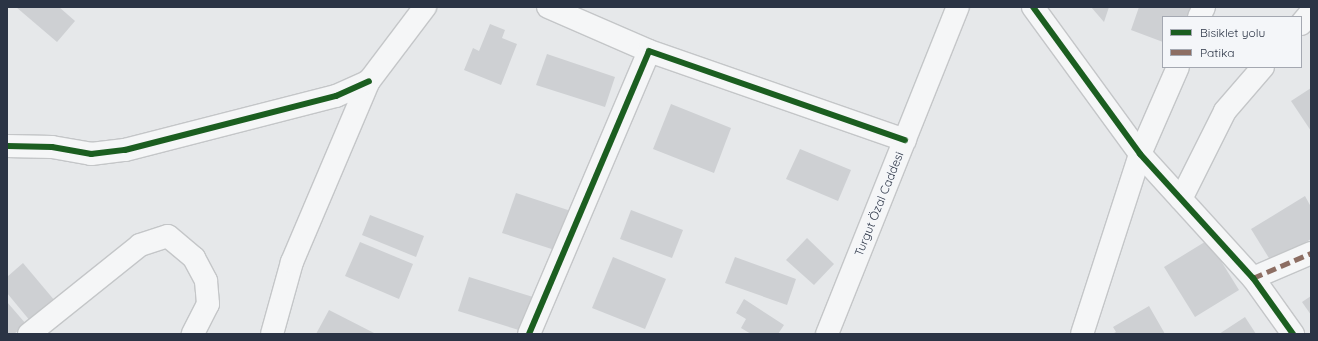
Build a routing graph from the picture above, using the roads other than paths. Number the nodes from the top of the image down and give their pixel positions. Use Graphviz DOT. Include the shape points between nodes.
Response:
graph roads {
  1 [pos="425,7"];
  2 [pos="548,7"];
  3 [pos="958,7"];
  4 [pos="1033,7"];
  5 [pos="1204,7"];
  6 [pos="1311,12"];
  7 [pos="1200,16"];
  8 [pos="1302,23"];
  9 [pos="649,51"];
  10 [pos="1178,68"];
  11 [pos="1262,68"];
  12 [pos="369,81"];
  13 [pos="904,140"];
  14 [pos="7,146"];
  15 [pos="1140,154"];
  16 [pos="1181,199"];
  17 [pos="1311,253"];
  18 [pos="1253,278"];
  19 [pos="29,334"];
  20 [pos="192,334"];
  21 [pos="272,334"];
  22 [pos="529,334"];
  23 [pos="827,334"];
  24 [pos="1082,334"];
  25 [pos="1293,334"];
  1 -- 12 [label="street"];
  2 -- 9 [label="street"];
  3 -- 13 [label="street, Turgut Özal Caddesi"];
  4 -- 15 [label="street"];
  5 -- 7 [label="street"];
  6 -- 8 [label="street"];
  9 -- 13 [label="street"];
  9 -- 22 [label="street"];
  10 -- 15 [label="street"];
  11 -- 16 [label="street" via="1225,111"];
  12 -- 14 [label="street" via="336,96 124,150 91,154 52,146"];
  12 -- 21 [label="street" via="292,262"];
  13 -- 23 [label="street, Turgut Özal Caddesi"];
  15 -- 16 [label="street"];
  15 -- 24 [label="street"];
  16 -- 18 [label="street"];
  17 -- 18 [label="street"];
  18 -- 25 [label="street"];
  19 -- 20 [label="street" via="140,245 168,236 194,258 206,281 208,304"];
}
